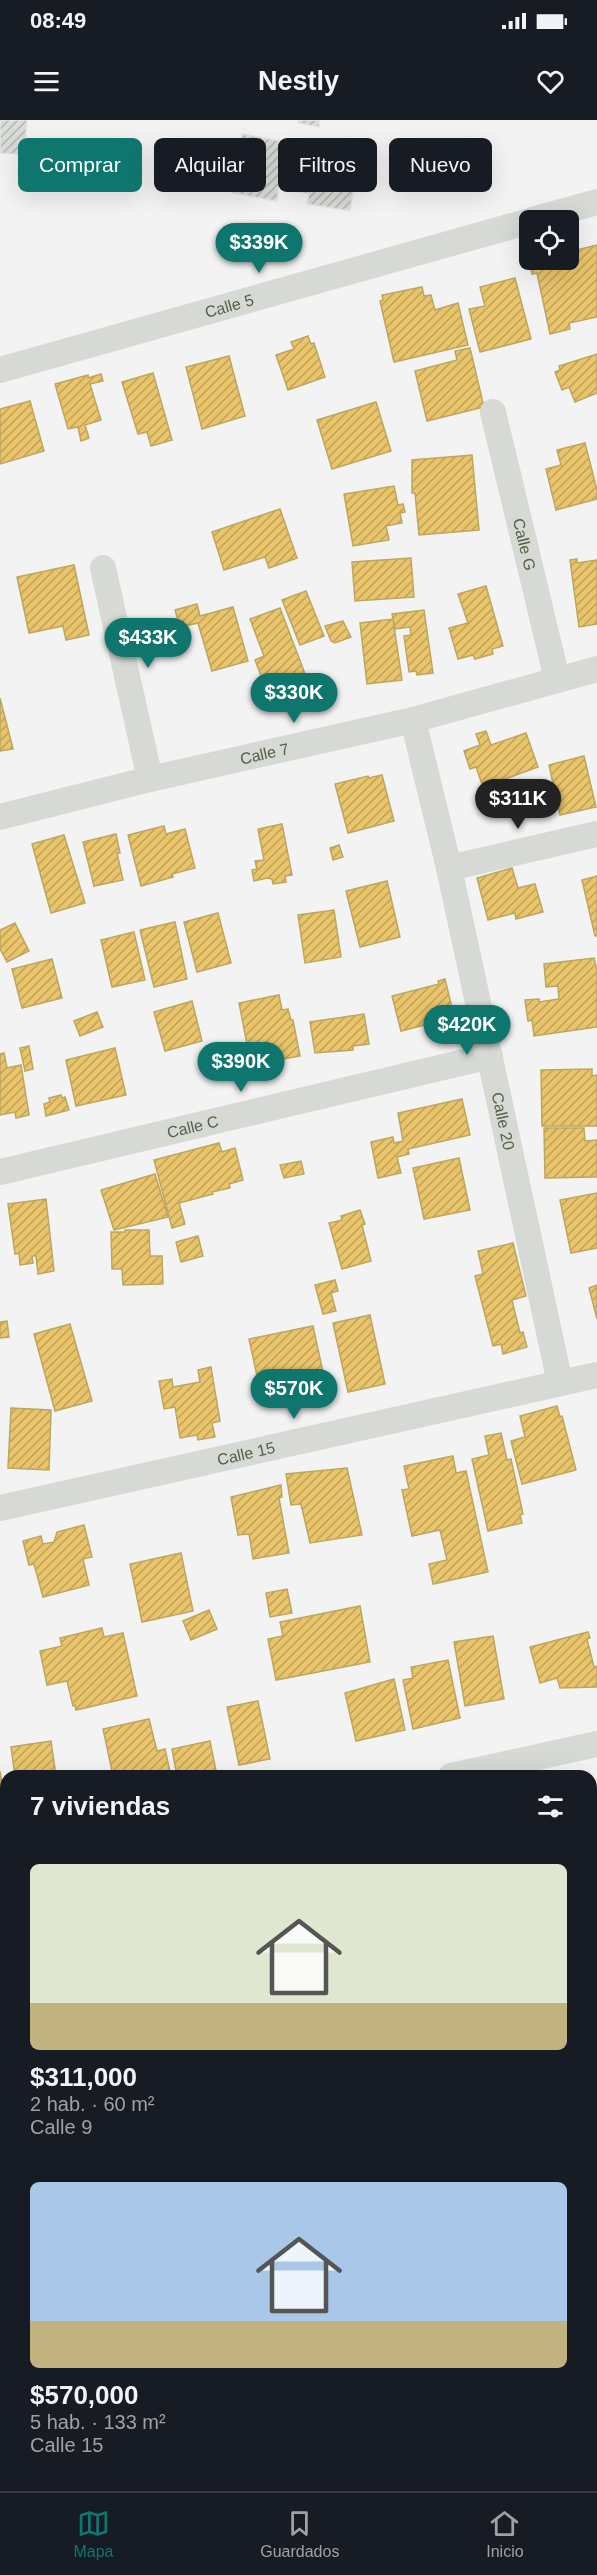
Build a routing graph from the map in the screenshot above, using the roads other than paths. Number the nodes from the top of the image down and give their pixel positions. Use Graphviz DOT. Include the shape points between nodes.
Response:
graph roads {
  1 [pos="597,202"];
  2 [pos="569,210"];
  3 [pos="519,224"];
  4 [pos="0,370"];
  5 [pos="493,412"];
  6 [pos="103,568"];
  7 [pos="597,669"];
  8 [pos="557,679"];
  9 [pos="412,720"];
  10 [pos="150,779"];
  11 [pos="0,817"];
  12 [pos="597,834"];
  13 [pos="449,868"];
  14 [pos="490,1056"];
  15 [pos="0,1172"];
  16 [pos="597,1375"];
  17 [pos="560,1383"];
  18 [pos="0,1508"];
  19 [pos="597,1744"];
  20 [pos="479,1770"];
  1 -- 2 [label="street, Calle 5"];
  3 -- 4 [label="street, Calle 5"];
  5 -- 8 [label="street, Calle G"];
  6 -- 10 [label="street"];
  7 -- 8 [label="street, Calle 7"];
  8 -- 9 [label="street, Calle 7"];
  9 -- 10 [label="street, Calle 7"];
  9 -- 13 [label="street, Calle 20"];
  10 -- 11 [label="street, Calle 7"];
  12 -- 13 [label="street"];
  13 -- 14 [label="street, Calle 20"];
  14 -- 15 [label="street, Calle C"];
  14 -- 17 [label="street, Calle 20"];
  16 -- 17 [label="street, Calle 15"];
  17 -- 18 [label="street, Calle 15"];
  19 -- 20 [label="street"];
}
